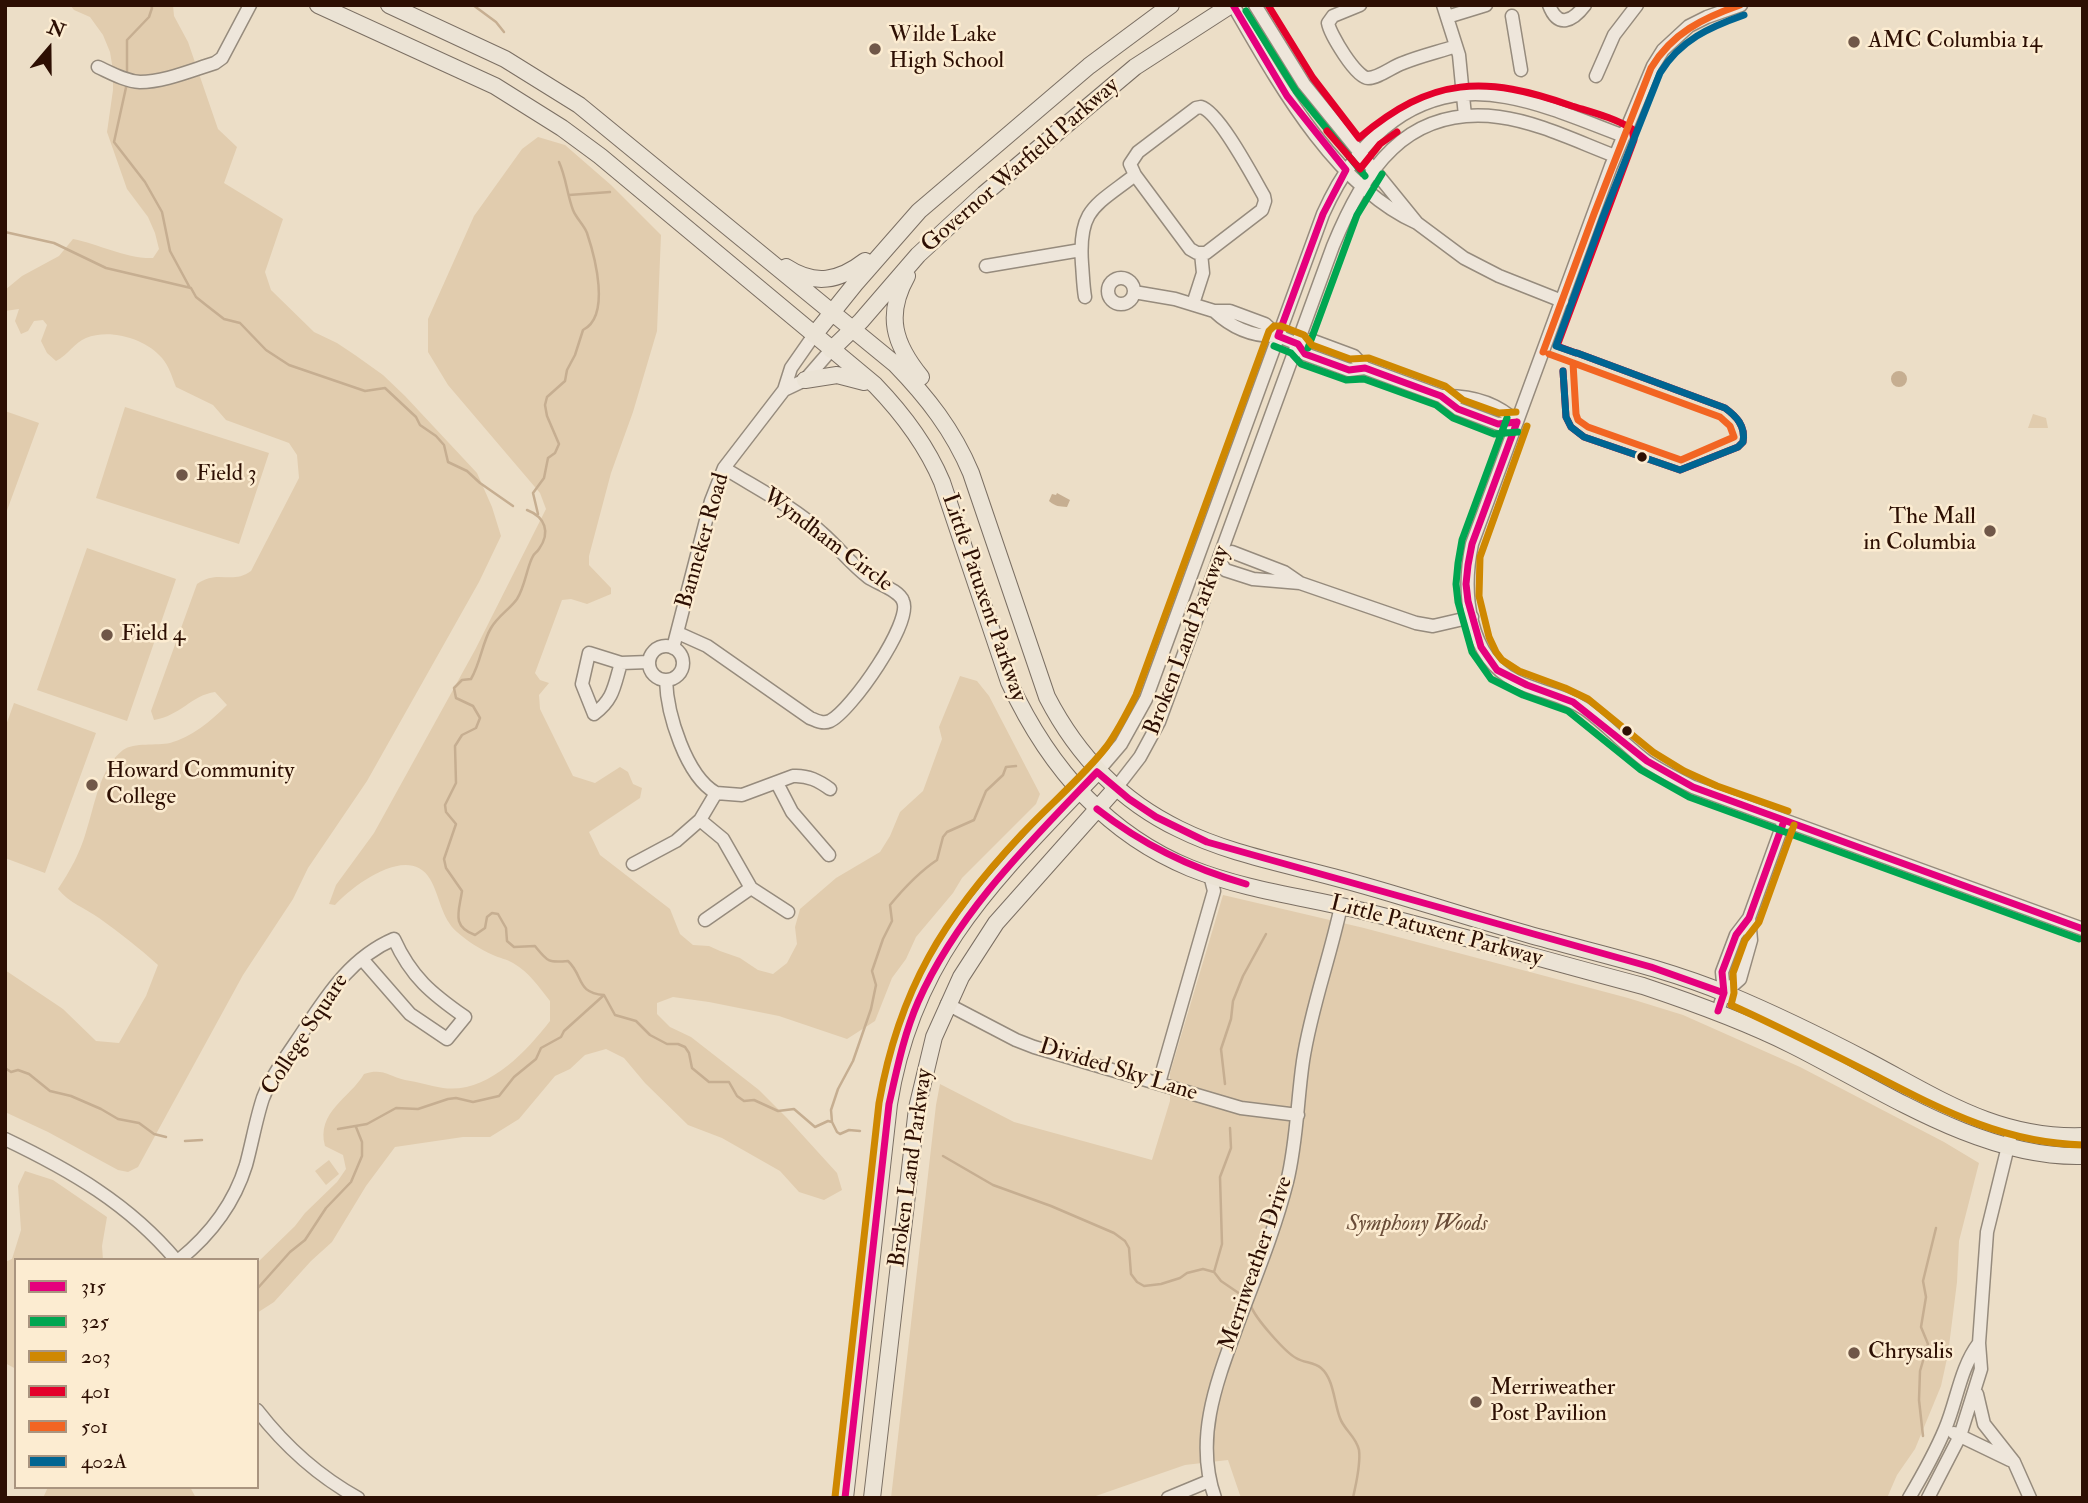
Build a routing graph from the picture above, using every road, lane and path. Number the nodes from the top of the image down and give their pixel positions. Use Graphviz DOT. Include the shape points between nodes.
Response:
graph roads {
  1 [pos="250,5"];
  2 [pos="318,5"];
  3 [pos="389,5"];
  4 [pos="1171,5"];
  5 [pos="1232,5"];
  6 [pos="1255,5"];
  7 [pos="1360,5"];
  8 [pos="1486,5"];
  9 [pos="1549,5"];
  10 [pos="1585,5"];
  11 [pos="1637,5"];
  12 [pos="1741,5"];
  13 [pos="1445,11"];
  14 [pos="1512,16"];
  15 [pos="1456,46"];
  16 [pos="100,68"];
  17 [pos="1521,70"];
  18 [pos="1596,76"];
  19 [pos="1463,95"];
  20 [pos="1465,116"];
  21 [pos="1624,136"];
  22 [pos="1359,153"];
  23 [pos="1615,156"];
  24 [pos="1373,169"];
  25 [pos="1346,170"];
  26 [pos="1135,175"];
  27 [pos="1361,186"];
  28 [pos="1417,223"];
  29 [pos="729,230"];
  30 [pos="892,241"];
  31 [pos="1081,250"];
  32 [pos="1199,253"];
  33 [pos="918,255"];
  34 [pos="986,266"];
  35 [pos="1134,292"];
  36 [pos="1085,297"];
  37 [pos="1562,301"];
  38 [pos="1193,304"];
  39 [pos="830,312"];
  40 [pos="853,330"];
  41 [pos="814,335"];
  42 [pos="1278,336"];
  43 [pos="1298,344"];
  44 [pos="831,350"];
  45 [pos="805,380"];
  46 [pos="875,386"];
  47 [pos="784,390"];
  48 [pos="1517,422"];
  49 [pos="959,446"];
  50 [pos="724,468"];
  51 [pos="1219,559"];
  52 [pos="1472,617"];
  53 [pos="678,633"];
  54 [pos="673,648"];
  55 [pos="649,662"];
  56 [pos="621,663"];
  57 [pos="666,680"];
  58 [pos="1097,772"];
  59 [pos="777,783"];
  60 [pos="1116,788"];
  61 [pos="830,789"];
  62 [pos="1079,791"];
  63 [pos="716,793"];
  64 [pos="1097,809"];
  65 [pos="700,820"];
  66 [pos="1784,821"];
  67 [pos="829,855"];
  68 [pos="633,864"];
  69 [pos="1210,875"];
  70 [pos="1335,877"];
  71 [pos="751,888"];
  72 [pos="1265,889"];
  73 [pos="1420,902"];
  74 [pos="1342,906"];
  75 [pos="788,912"];
  76 [pos="1749,918"];
  77 [pos="705,920"];
  78 [pos="1412,924"];
  79 [pos="2083,929"];
  80 [pos="1528,934"];
  81 [pos="1546,939"];
  82 [pos="1524,954"];
  83 [pos="362,958"];
  84 [pos="1724,993"];
  85 [pos="947,1004"];
  86 [pos="1718,1011"];
  87 [pos="1158,1083"];
  88 [pos="1298,1115"];
  89 [pos="2012,1130"];
  90 [pos="2083,1136"];
  91 [pos="5,1139"];
  92 [pos="2007,1147"];
  93 [pos="2083,1156"];
  94 [pos="176,1258"];
  95 [pos="180,1258"];
  96 [pos="1979,1343"];
  97 [pos="1977,1386"];
  98 [pos="259,1412"];
  99 [pos="1945,1429"];
  100 [pos="1960,1436"];
  101 [pos="2014,1462"];
  102 [pos="1209,1481"];
  103 [pos="358,1498"];
  104 [pos="845,1498"];
  105 [pos="872,1498"];
  106 [pos="1168,1498"];
  107 [pos="1215,1498"];
  108 [pos="1909,1498"];
  109 [pos="1928,1498"];
  110 [pos="2030,1498"];
  1 -- 16 [label="street" via="215,63 140,82"];
  2 -- 41 [label="main road, Little Patuxent Parkway" via="495,86 562,128"];
  3 -- 29 [label="main road, Little Patuxent Parkway" via="542,80 617,134"];
  4 -- 30 [label="main road, Governor Warfield Parkway" via="1089,65 943,190"];
  5 -- 25 [label="street" via="1287,96"];
  5 -- 33 [label="main road, Governor Warfield Parkway" via="1162,48 1104,92"];
  6 -- 22 [label="street" via="1304,84"];
  7 -- 15 [label="street" via="1333,16 1328,23 1329,32 1365,78"];
  8 -- 13 [label="street"];
  9 -- 10 [label="street" via="1554,16 1564,20 1574,18"];
  11 -- 18 [label="street" via="1614,35"];
  12 -- 21 [label="street" via="1689,26 1663,50 1643,85"];
  13 -- 15 [label="street"];
  14 -- 17 [label="street"];
  15 -- 19 [label="street"];
  19 -- 20 [label="street"];
  19 -- 21 [label="street, Broken Land Parkway" via="1524,100"];
  19 -- 22 [label="street, Broken Land Parkway" via="1405,113"];
  20 -- 23 [label="street, Broken Land Parkway" via="1519,121"];
  20 -- 24 [label="street, Broken Land Parkway" via="1416,131 1388,151"];
  21 -- 23 [label="street"];
  22 -- 24 [label="street"];
  22 -- 25 [label="street, Broken Land Parkway"];
  23 -- 37 [label="street"];
  24 -- 27 [label="street, Broken Land Parkway"];
  24 -- 28 [label="street"];
  25 -- 27 [label="street"];
  25 -- 42 [label="street, Broken Land Parkway" via="1323,214"];
  26 -- 31 [label="street" via="1090,212 1082,229"];
  26 -- 32 [label="street" via="1190,249"];
  26 -- 32 [label="street" via="1130,164 1138,152 1196,108 1210,111 1265,201 1262,210 1206,253"];
  27 -- 28 [label="street"];
  27 -- 43 [label="street, Broken Land Parkway" via="1333,246"];
  28 -- 37 [label="street" via="1464,258"];
  29 -- 30 [label="main road" via="795,273 820,279 849,273"];
  29 -- 39 [label="main road, Little Patuxent Parkway"];
  30 -- 39 [label="main road, Governor Warfield Parkway"];
  31 -- 34 [label="street"];
  31 -- 36 [label="street"];
  32 -- 38 [label="street"];
  32 -- 38 [label="street" via="1207,278"];
  33 -- 40 [label="main road, Governor Warfield Parkway"];
  33 -- 49 [label="main road" via="896,300 896,336 909,363 945,412"];
  35 -- 38 [label="street"];
  37 -- 48 [label="street"];
  38 -- 42 [label="street" via="1214,311 1227,324 1262,336"];
  39 -- 40 [label="main road, Little Patuxent Parkway"];
  39 -- 41 [label="main road, Governor Warfield Parkway"];
  40 -- 44 [label="main road, Governor Warfield Parkway"];
  40 -- 49 [label="main road, Little Patuxent Parkway" via="919,388"];
  41 -- 44 [label="main road, Little Patuxent Parkway"];
  41 -- 47 [label="street, Banneker Road" via="791,368"];
  42 -- 43 [label="street"];
  42 -- 58 [label="street, Broken Land Parkway" via="1146,699 1121,744"];
  43 -- 48 [label="street" via="1311,340 1354,356 1365,368 1441,396 1463,395 1504,410"];
  43 -- 51 [label="street, Broken Land Parkway"];
  44 -- 45 [label="street"];
  44 -- 46 [label="main road, Little Patuxent Parkway"];
  45 -- 46 [label="main road" via="837,375"];
  45 -- 47 [label="street"];
  46 -- 62 [label="main road, Little Patuxent Parkway" via="915,431 933,461 1009,682 1039,740"];
  47 -- 50 [label="street, Banneker Road"];
  48 -- 52 [label="street" via="1472,544 1466,583"];
  49 -- 58 [label="main road, Little Patuxent Parkway" via="1046,697"];
  50 -- 53 [label="street, Banneker Road" via="711,501"];
  50 -- 53 [label="street, Wyndham Circle" via="809,523 863,573 899,595 903,615 876,671 839,714 822,723 707,646"];
  51 -- 52 [label="street" via="1232,552 1300,583 1433,626"];
  51 -- 60 [label="street, Broken Land Parkway" via="1159,722"];
  52 -- 66 [label="street" via="1481,647 1497,670 1573,702 1669,775"];
  53 -- 54 [label="street, Banneker Road"];
  54 -- 55 [label="street" via="656,649"];
  54 -- 57 [label="street" via="681,655 682,668"];
  55 -- 56 [label="street"];
  55 -- 57 [label="street" via="654,675"];
  56 -- 56 [label="street" via="589,653 582,684 594,714 612,696"];
  57 -- 63 [label="street" via="671,716 689,762 699,780"];
  58 -- 60 [label="main road, Little Patuxent Parkway"];
  58 -- 62 [label="main road, Broken Land Parkway"];
  59 -- 61 [label="street" via="801,775"];
  59 -- 63 [label="street" via="742,795"];
  59 -- 67 [label="street" via="792,812"];
  60 -- 64 [label="main road, Broken Land Parkway"];
  60 -- 70 [label="main road, Little Patuxent Parkway" via="1156,817 1207,842"];
  62 -- 64 [label="main road, Little Patuxent Parkway"];
  62 -- 104 [label="main road, Broken Land Parkway" via="955,931 907,1029 889,1104"];
  63 -- 65 [label="street"];
  64 -- 69 [label="main road, Little Patuxent Parkway" via="1138,841"];
  64 -- 85 [label="main road, Broken Land Parkway" via="996,923"];
  65 -- 68 [label="street" via="676,841"];
  65 -- 71 [label="street" via="723,839"];
  66 -- 76 [label="street"];
  66 -- 79 [label="street"];
  69 -- 72 [label="main road, Little Patuxent Parkway"];
  69 -- 87 [label="street" via="1214,891"];
  70 -- 72 [label="main road" via="1328,888 1315,893"];
  70 -- 73 [label="main road, Little Patuxent Parkway"];
  71 -- 75 [label="street"];
  71 -- 77 [label="street"];
  72 -- 74 [label="main road, Little Patuxent Parkway"];
  73 -- 74 [label="main road" via="1351,895"];
  73 -- 80 [label="main road, Little Patuxent Parkway"];
  74 -- 78 [label="main road, Little Patuxent Parkway"];
  74 -- 88 [label="street, Merriweather Drive" via="1313,1011"];
  76 -- 84 [label="street" via="1736,935 1721,972"];
  76 -- 84 [label="street" via="1751,940 1741,979"];
  78 -- 80 [label="main road" via="1502,940"];
  78 -- 82 [label="main road, Little Patuxent Parkway"];
  80 -- 81 [label="main road, Little Patuxent Parkway"];
  81 -- 82 [label="main road" via="1529,946"];
  81 -- 84 [label="main road, Little Patuxent Parkway" via="1651,967"];
  82 -- 86 [label="main road, Little Patuxent Parkway"];
  83 -- 83 [label="street, College Square" via="410,1014 447,1039 465,1017 422,984 394,939"];
  83 -- 95 [label="street, College Square" via="326,997 270,1082 234,1195 208,1234"];
  84 -- 86 [label="street"];
  84 -- 89 [label="main road, Little Patuxent Parkway"];
  85 -- 87 [label="street, Divided Sky Lane" via="1025,1044"];
  85 -- 105 [label="main road, Broken Land Parkway" via="917,1108"];
  86 -- 92 [label="main road, Little Patuxent Parkway" via="1934,1118"];
  87 -- 88 [label="street, Divided Sky Lane" via="1241,1108"];
  88 -- 102 [label="street, Merriweather Drive" via="1283,1198 1211,1403"];
  89 -- 90 [label="main road, Little Patuxent Parkway"];
  89 -- 92 [label="street"];
  91 -- 94 [label="street" via="106,1194"];
  92 -- 93 [label="main road, Little Patuxent Parkway"];
  92 -- 96 [label="street" via="1987,1232"];
  96 -- 97 [label="street" via="1982,1358"];
  96 -- 99 [label="street" via="1964,1371"];
  97 -- 100 [label="street"];
  97 -- 101 [label="street" via="1984,1424"];
  98 -- 103 [label="street" via="297,1455"];
  99 -- 100 [label="street"];
  99 -- 108 [label="street"];
  100 -- 101 [label="street"];
  100 -- 109 [label="street"];
  101 -- 110 [label="street"];
  102 -- 106 [label="street"];
  102 -- 107 [label="street, Merriweather Drive"];
}
